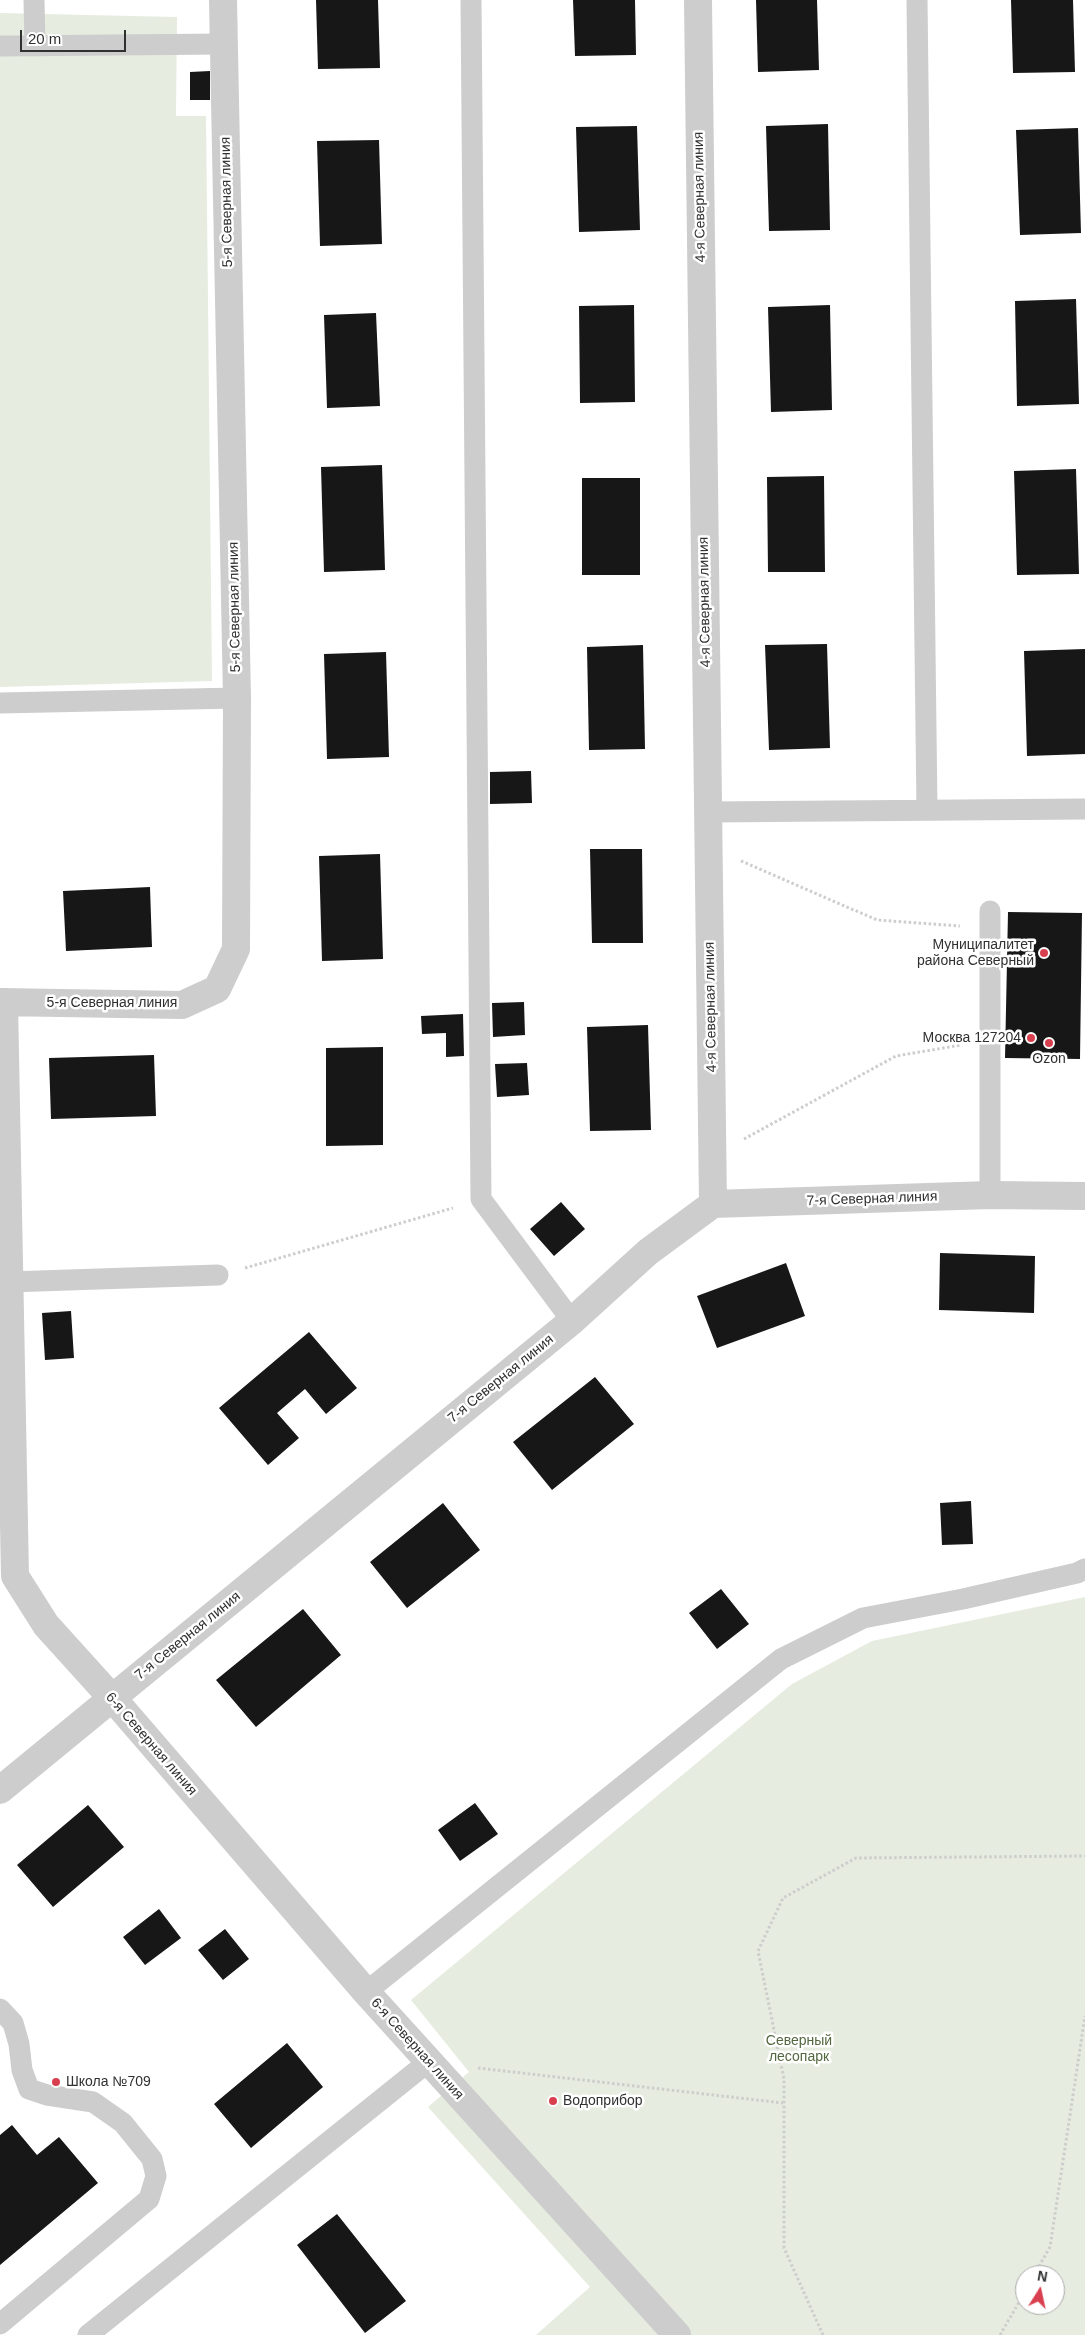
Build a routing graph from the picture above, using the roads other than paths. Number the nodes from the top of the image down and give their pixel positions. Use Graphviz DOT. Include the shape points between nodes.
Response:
graph roads {
  1 [pos="34,0"];
  2 [pos="223,0"];
  3 [pos="471,0"];
  4 [pos="698,0"];
  5 [pos="918,0"];
  6 [pos="224,44"];
  7 [pos="0,46"];
  8 [pos="34,46"];
  9 [pos="237,698"];
  10 [pos="0,703"];
  11 [pos="1085,809"];
  12 [pos="927,810"];
  13 [pos="708,812"];
  14 [pos="990,920"];
  15 [pos="2,1002"];
  16 [pos="990,1195"];
  17 [pos="1085,1196"];
  18 [pos="713,1204"];
  19 [pos="218,1275"];
  20 [pos="9,1282"];
  21 [pos="572,1321"];
  22 [pos="1085,1569"];
  23 [pos="112,1698"];
  24 [pos="0,1790"];
  25 [pos="366,1992"];
  26 [pos="0,2009"];
  27 [pos="428,2062"];
  28 [pos="0,2324"];
  29 [pos="88,2335"];
  30 [pos="677,2335"];
  1 -- 8 [label="lane"];
  2 -- 6 [label="street, 5-я Северная линия"];
  3 -- 21 [label="lane" via="481,1199"];
  4 -- 13 [label="street, 4-я Северная линия"];
  5 -- 12 [label="lane"];
  6 -- 8 [label="lane"];
  6 -- 9 [label="street, 5-я Северная линия"];
  7 -- 8 [label="lane"];
  9 -- 10 [label="lane"];
  9 -- 15 [label="street, 5-я Северная линия" via="236,949 217,989 182,1005"];
  11 -- 12 [label="lane"];
  12 -- 13 [label="lane"];
  13 -- 18 [label="street, 4-я Северная линия"];
  14 -- 16 [label="lane"];
  15 -- 20 [label="street, 6-я Северная линия"];
  16 -- 17 [label="street, 7-я Северная линия"];
  16 -- 18 [label="street, 7-я Северная линия"];
  18 -- 21 [label="street, 7-я Северная линия" via="648,1252"];
  19 -- 20 [label="lane"];
  20 -- 23 [label="street, 6-я Северная линия" via="15,1576 46,1625"];
  21 -- 23 [label="street, 7-я Северная линия"];
  22 -- 25 [label="lane" via="963,1599 863,1618 781,1659"];
  23 -- 24 [label="street, 7-я Северная линия"];
  23 -- 25 [label="street, 6-я Северная линия"];
  25 -- 27 [label="street, 6-я Северная линия"];
  26 -- 28 [label="lane" via="13,2023 29,2089 47,2096 93,2102 123,2123 152,2158 156,2176 149,2200"];
  27 -- 29 [label="lane"];
  27 -- 30 [label="street, 6-я Северная линия"];
}
